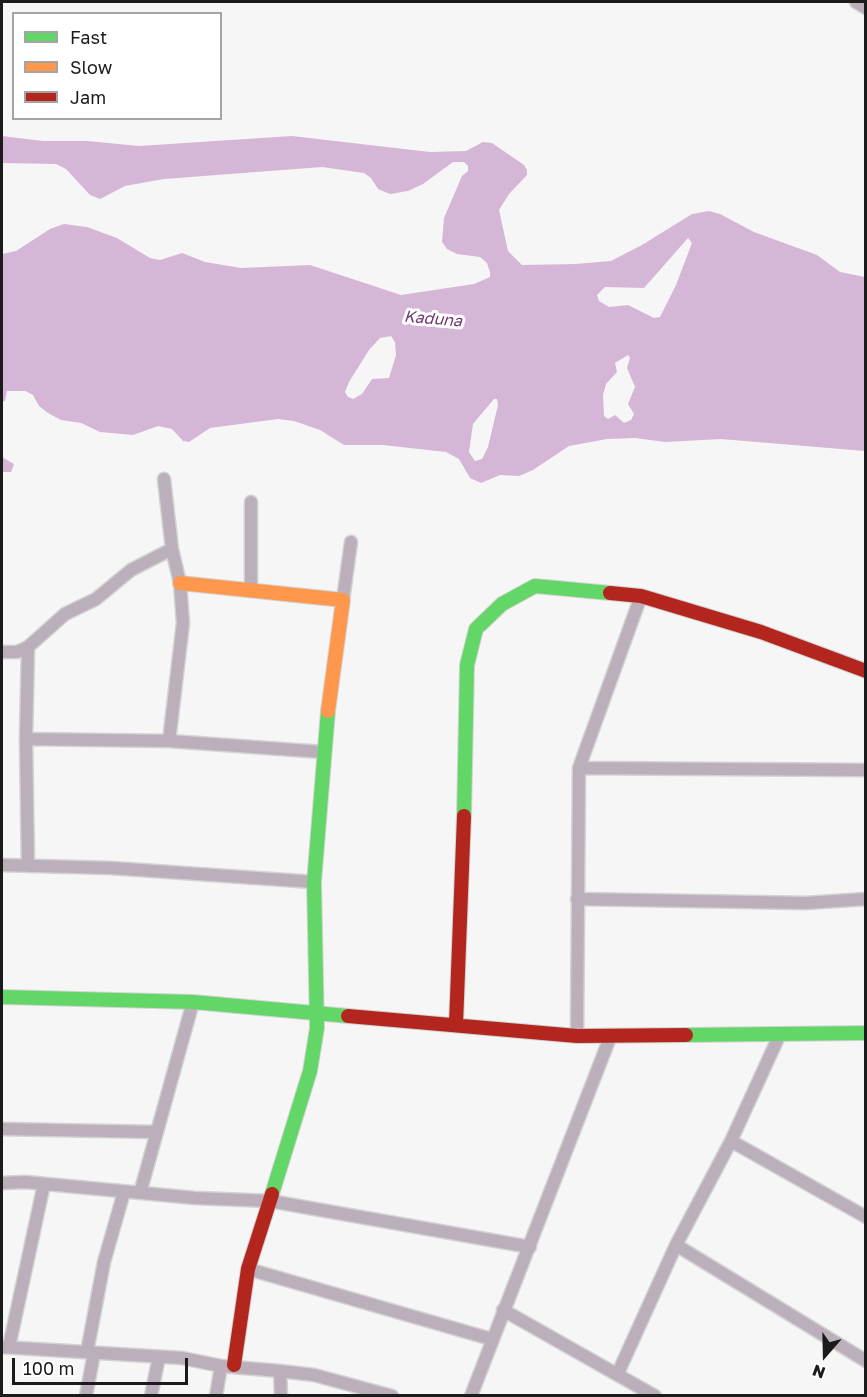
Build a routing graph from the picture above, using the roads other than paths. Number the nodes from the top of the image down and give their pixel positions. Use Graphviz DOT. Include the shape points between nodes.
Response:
graph roads {
  1 [pos="856,2"];
  2 [pos="866,8"];
  3 [pos="164,479"];
  4 [pos="251,502"];
  5 [pos="351,542"];
  6 [pos="172,549"];
  7 [pos="180,583"];
  8 [pos="251,590"];
  9 [pos="641,596"];
  10 [pos="343,600"];
  11 [pos="28,647"];
  12 [pos="2,652"];
  13 [pos="866,671"];
  14 [pos="26,739"];
  15 [pos="169,741"];
  16 [pos="323,752"];
  17 [pos="579,768"];
  18 [pos="866,770"];
  19 [pos="2,865"];
  20 [pos="28,866"];
  21 [pos="314,882"];
  22 [pos="577,899"];
  23 [pos="866,899"];
  24 [pos="2,997"];
  25 [pos="193,1002"];
  26 [pos="316,1012"];
  27 [pos="456,1024"];
  28 [pos="780,1034"];
  29 [pos="866,1034"];
  30 [pos="611,1035"];
  31 [pos="577,1036"];
  32 [pos="2,1129"];
  33 [pos="157,1132"];
  34 [pos="731,1141"];
  35 [pos="2,1183"];
  36 [pos="44,1184"];
  37 [pos="124,1192"];
  38 [pos="141,1193"];
  39 [pos="270,1201"];
  40 [pos="866,1217"];
  41 [pos="676,1245"];
  42 [pos="530,1247"];
  43 [pos="248,1269"];
  44 [pos="503,1310"];
  45 [pos="491,1339"];
  46 [pos="5,1347"];
  47 [pos="90,1352"];
  48 [pos="159,1357"];
  49 [pos="866,1360"];
  50 [pos="228,1365"];
  51 [pos="280,1371"];
  52 [pos="618,1373"];
  53 [pos="86,1395"];
  54 [pos="151,1395"];
  55 [pos="216,1395"];
  56 [pos="281,1395"];
  57 [pos="392,1395"];
  58 [pos="471,1395"];
  59 [pos="655,1395"];
  1 -- 2 [label="street"];
  3 -- 6 [label="street"];
  4 -- 8 [label="street"];
  5 -- 10 [label="street"];
  6 -- 7 [label="street"];
  6 -- 11 [label="street" via="131,570 96,599 65,614"];
  7 -- 8 [label="street"];
  7 -- 15 [label="street" via="182,641"];
  8 -- 10 [label="street"];
  9 -- 13 [label="street" via="761,632"];
  9 -- 17 [label="street"];
  9 -- 27 [label="street" via="535,586 501,604 476,629 467,665"];
  10 -- 16 [label="street"];
  11 -- 12 [label="street"];
  11 -- 14 [label="street"];
  14 -- 15 [label="street"];
  14 -- 20 [label="street"];
  15 -- 16 [label="street"];
  16 -- 21 [label="street"];
  17 -- 18 [label="street"];
  17 -- 22 [label="street"];
  19 -- 20 [label="street"];
  20 -- 21 [label="street"];
  21 -- 26 [label="street"];
  22 -- 23 [label="street" via="806,903"];
  22 -- 31 [label="street"];
  24 -- 25 [label="street"];
  25 -- 26 [label="street"];
  25 -- 33 [label="street"];
  26 -- 27 [label="street"];
  26 -- 39 [label="street" via="310,1071"];
  27 -- 31 [label="street"];
  28 -- 29 [label="street"];
  28 -- 30 [label="street"];
  28 -- 34 [label="street"];
  30 -- 31 [label="street"];
  30 -- 42 [label="street"];
  32 -- 33 [label="street"];
  33 -- 38 [label="street"];
  34 -- 40 [label="street"];
  34 -- 41 [label="street"];
  35 -- 36 [label="street"];
  36 -- 37 [label="street"];
  36 -- 46 [label="street"];
  37 -- 38 [label="street"];
  37 -- 47 [label="street" via="104,1262"];
  38 -- 39 [label="street"];
  39 -- 42 [label="street"];
  39 -- 43 [label="street"];
  41 -- 49 [label="street"];
  41 -- 52 [label="street"];
  42 -- 44 [label="street"];
  43 -- 45 [label="street"];
  43 -- 50 [label="street"];
  44 -- 45 [label="street"];
  44 -- 52 [label="street"];
  45 -- 58 [label="street"];
  46 -- 47 [label="street"];
  47 -- 48 [label="street"];
  47 -- 53 [label="street"];
  48 -- 50 [label="street"];
  48 -- 54 [label="street"];
  50 -- 51 [label="street"];
  50 -- 55 [label="street"];
  51 -- 56 [label="street"];
  51 -- 57 [label="street" via="314,1375"];
  52 -- 59 [label="street"];
}
